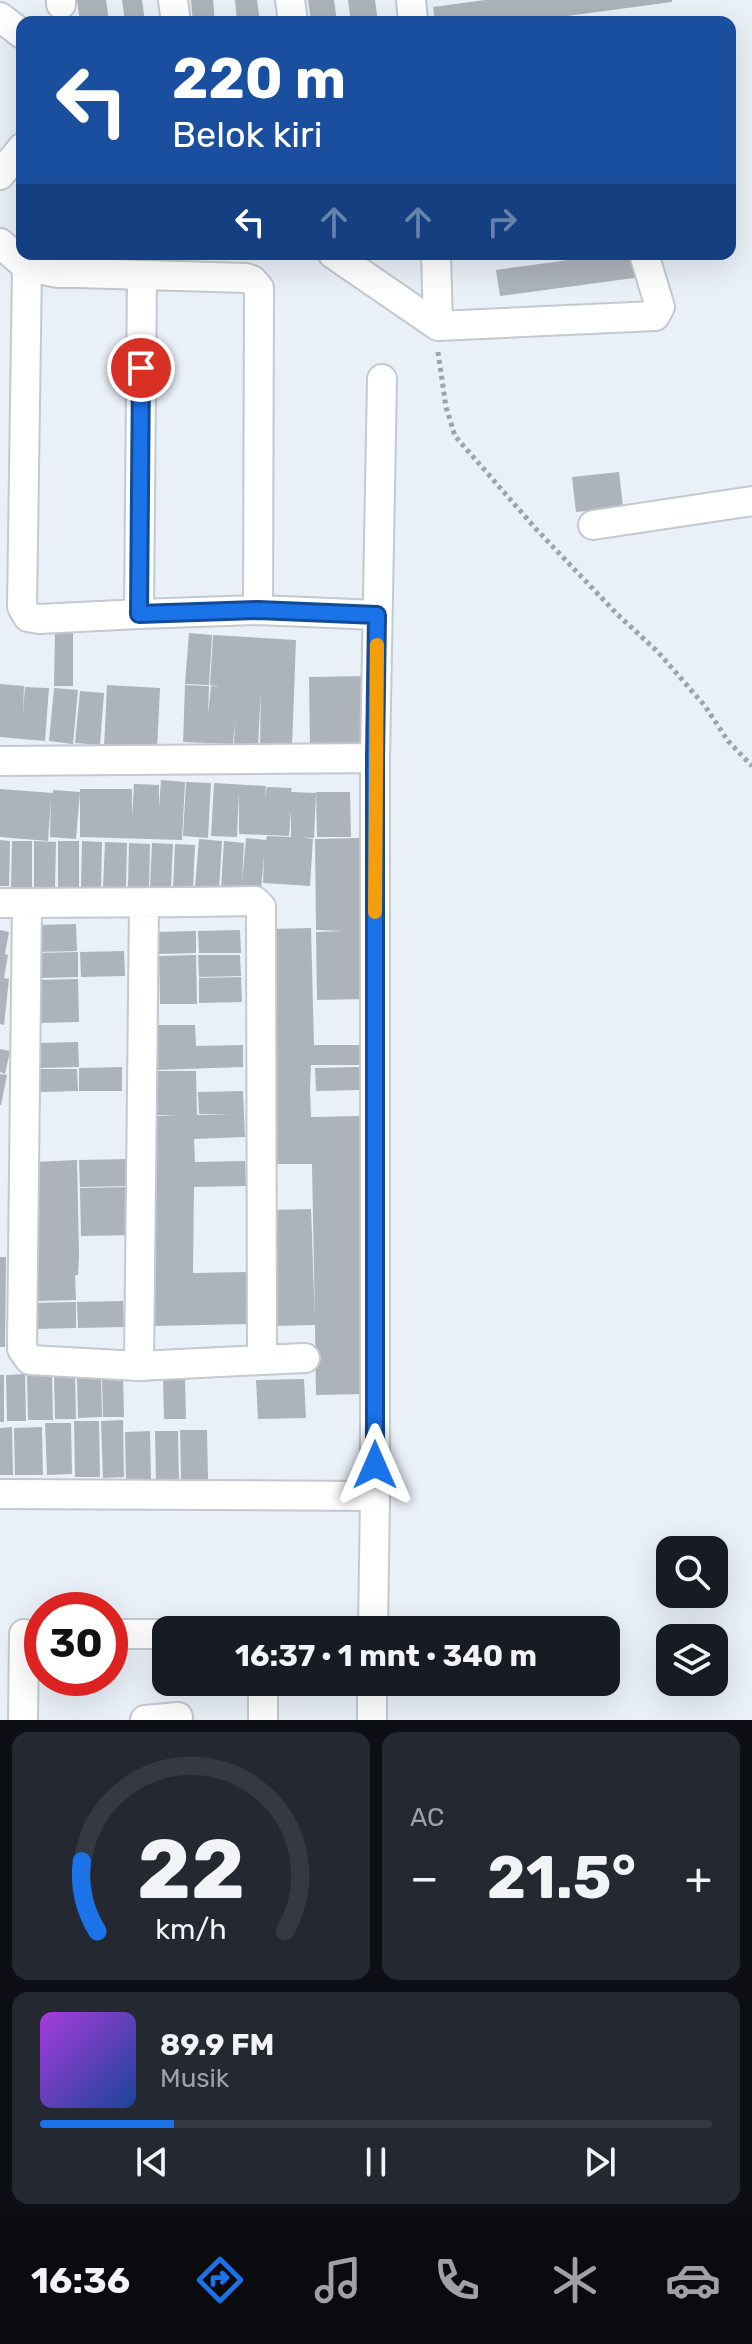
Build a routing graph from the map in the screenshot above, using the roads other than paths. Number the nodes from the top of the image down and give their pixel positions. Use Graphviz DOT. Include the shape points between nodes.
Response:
graph roads {
  1 [pos="0,17"];
  2 [pos="16,29"];
  3 [pos="16,155"];
  4 [pos="0,175"];
  5 [pos="0,243"];
  6 [pos="16,257"];
  7 [pos="19,260"];
  8 [pos="342,260"];
  9 [pos="436,260"];
  10 [pos="646,260"];
  11 [pos="87,264"];
  12 [pos="27,267"];
  13 [pos="142,275"];
  14 [pos="438,326"];
  15 [pos="382,379"];
  16 [pos="752,501"];
  17 [pos="593,525"];
  18 [pos="258,610"];
  19 [pos="139,614"];
  20 [pos="377,615"];
  21 [pos="375,758"];
  22 [pos="0,761"];
  23 [pos="14,903"];
  24 [pos="144,903"];
  25 [pos="12,1139"];
  26 [pos="305,1358"];
  27 [pos="262,1360"];
  28 [pos="139,1366"];
  29 [pos="0,1494"];
  30 [pos="375,1496"];
  31 [pos="373,1616"];
  32 [pos="22,1634"];
  33 [pos="128,1634"];
  34 [pos="152,1634"];
  35 [pos="263,1696"];
  36 [pos="372,1696"];
  37 [pos="178,1717"];
  38 [pos="23,1720"];
  39 [pos="145,1720"];
  40 [pos="263,1720"];
  41 [pos="372,1720"];
  1 -- 2 [label="street"];
  3 -- 4 [label="street"];
  5 -- 6 [label="street"];
  7 -- 12 [label="street"];
  8 -- 14 [label="street"];
  9 -- 14 [label="street"];
  10 -- 14 [label="street" via="660,307 655,316"];
  11 -- 12 [label="street" via="58,273"];
  11 -- 13 [label="street"];
  12 -- 19 [label="street" via="22,607 28,617 39,619"];
  13 -- 18 [label="street" via="246,278 259,288"];
  13 -- 19 [label="street"];
  15 -- 20 [label="street"];
  16 -- 17 [label="street"];
  18 -- 19 [label="street"];
  18 -- 20 [label="street"];
  20 -- 21 [label="street"];
  21 -- 22 [label="street"];
  21 -- 30 [label="street"];
  23 -- 24 [label="street"];
  23 -- 25 [label="street"];
  24 -- 27 [label="street" via="255,901 261,907"];
  24 -- 28 [label="street"];
  25 -- 28 [label="street" via="22,1349 30,1360"];
  26 -- 27 [label="street"];
  27 -- 28 [label="street"];
  29 -- 30 [label="street"];
  30 -- 31 [label="street"];
  32 -- 38 [label="street"];
  33 -- 34 [label="street"];
  35 -- 40 [label="street"];
  36 -- 41 [label="street"];
  37 -- 39 [label="street"];
}
